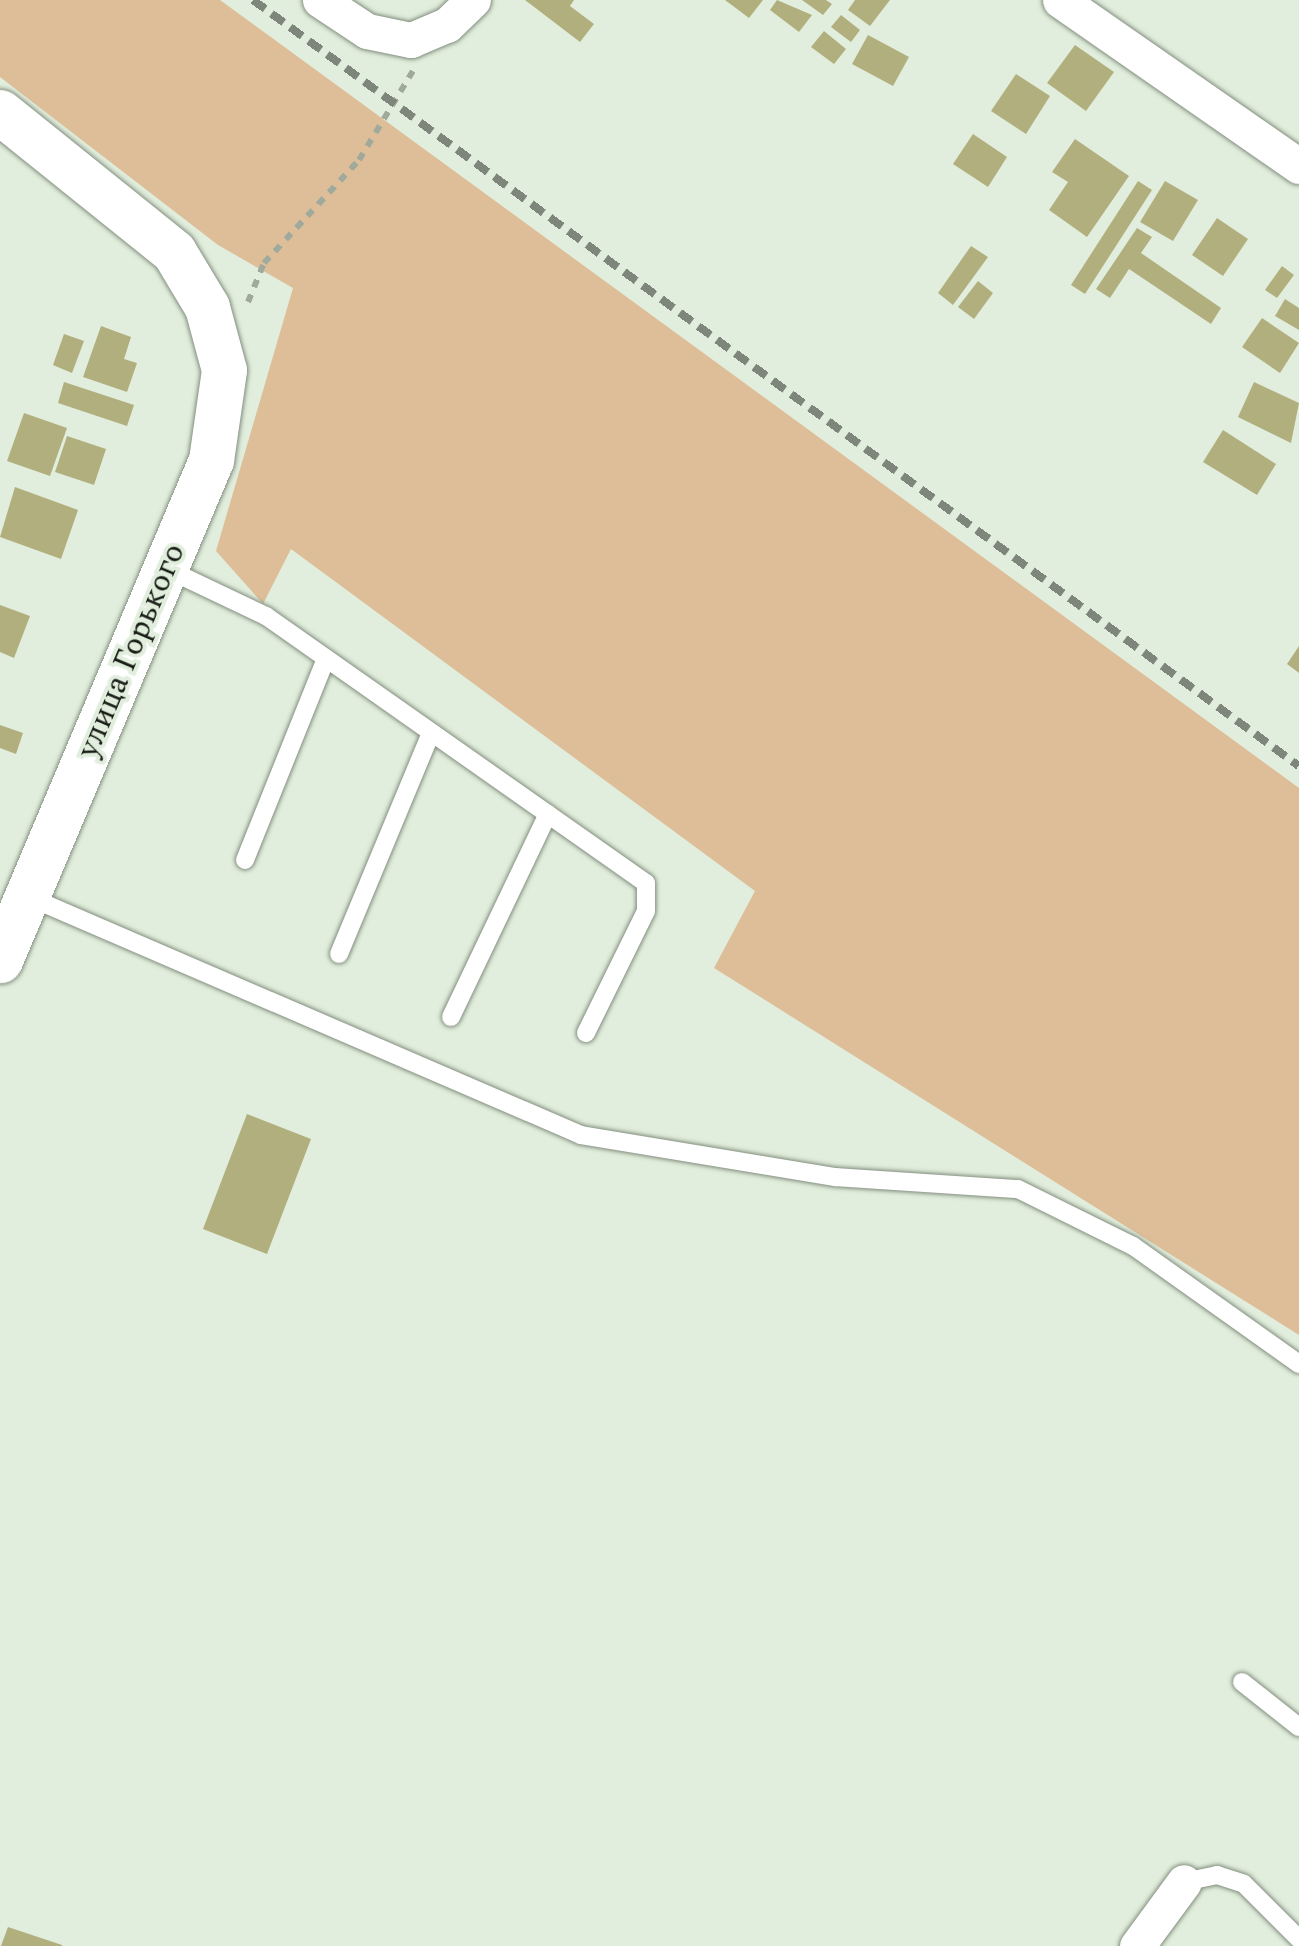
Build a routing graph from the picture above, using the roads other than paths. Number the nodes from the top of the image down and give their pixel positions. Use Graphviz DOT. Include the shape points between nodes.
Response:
graph roads {
  1 [pos="320,0"];
  2 [pos="472,0"];
  3 [pos="1060,0"];
  4 [pos="0,112"];
  5 [pos="1299,166"];
  6 [pos="167,568"];
  7 [pos="326,659"];
  8 [pos="431,733"];
  9 [pos="548,814"];
  10 [pos="246,860"];
  11 [pos="28,897"];
  12 [pos="339,954"];
  13 [pos="0,960"];
  14 [pos="451,1017"];
  15 [pos="586,1033"];
  16 [pos="1299,1364"];
  17 [pos="1242,1682"];
  18 [pos="1294,1717"];
  19 [pos="1184,1882"];
  20 [pos="1299,1939"];
  21 [pos="1137,1946"];
  1 -- 2 [label="street" via="367,31 412,40"];
  3 -- 5 [label="street"];
  4 -- 6 [label="street, улица Горького" via="174,252 220,352 211,460"];
  6 -- 7 [label="lane" via="266,616"];
  6 -- 11 [label="street, улица Горького"];
  7 -- 8 [label="lane"];
  7 -- 10 [label="lane"];
  8 -- 9 [label="lane"];
  8 -- 12 [label="lane"];
  9 -- 14 [label="lane"];
  9 -- 15 [label="lane" via="646,883 646,911"];
  11 -- 13 [label="street, улица Горького"];
  11 -- 16 [label="lane" via="582,1135 836,1177 1018,1189 1134,1246"];
  17 -- 18 [label="lane"];
  19 -- 20 [label="lane" via="1217,1875 1244,1884"];
  19 -- 21 [label="street"];
}
